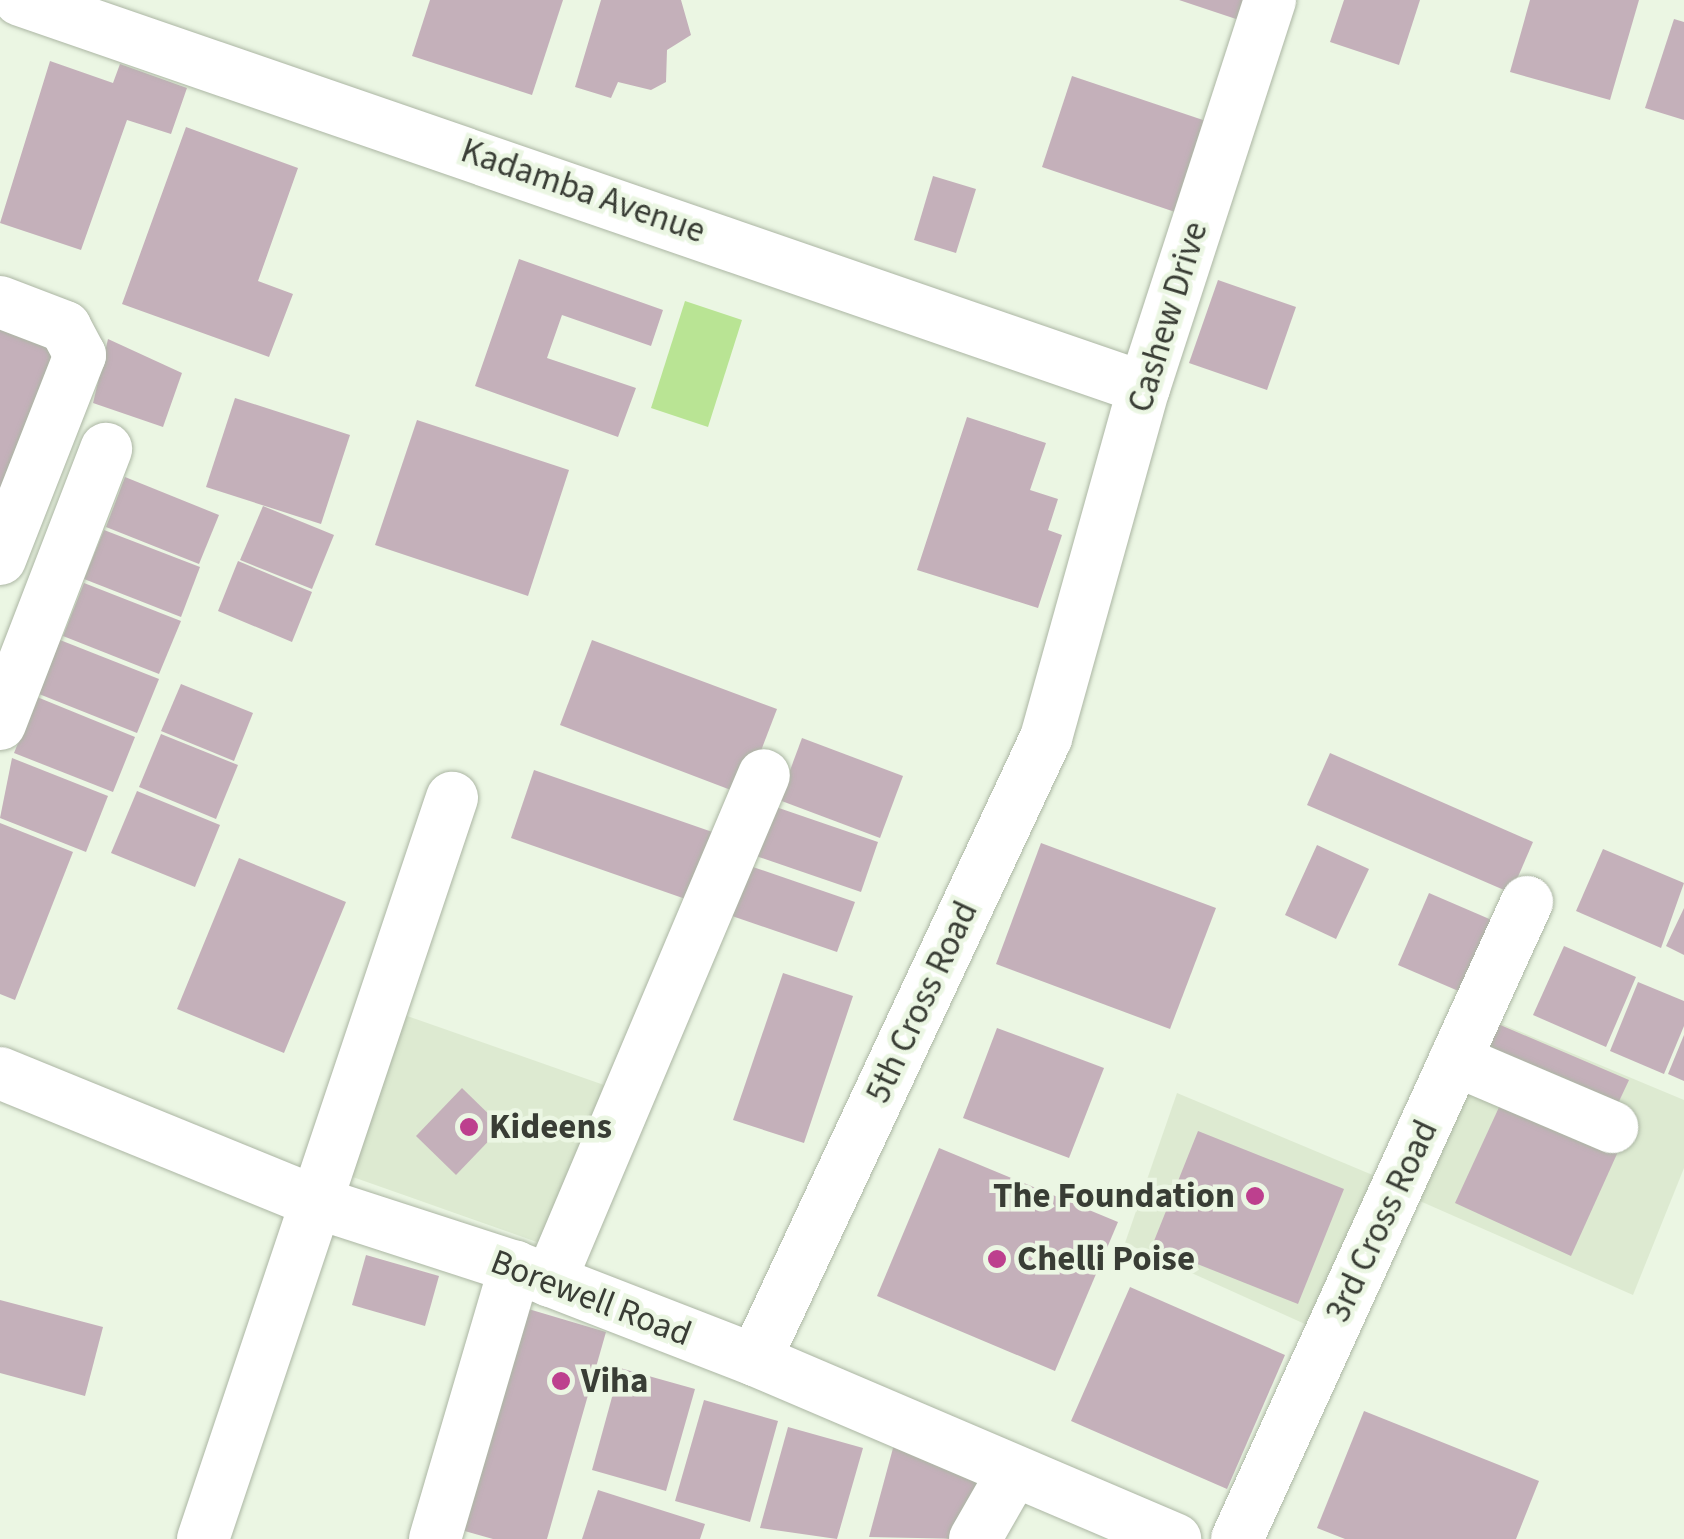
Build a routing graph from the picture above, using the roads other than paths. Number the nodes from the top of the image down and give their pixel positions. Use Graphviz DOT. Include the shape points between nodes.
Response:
graph roads {
  1 [pos="20,0"];
  2 [pos="1270,0"];
  3 [pos="157,20"];
  4 [pos="0,302"];
  5 [pos="1144,388"];
  6 [pos="106,449"];
  7 [pos="0,558"];
  8 [pos="1079,638"];
  9 [pos="0,724"];
  10 [pos="764,775"];
  11 [pos="452,798"];
  12 [pos="1528,902"];
  13 [pos="1455,1060"];
  14 [pos="0,1073"];
  15 [pos="1612,1127"];
  16 [pos="318,1203"];
  17 [pos="533,1274"];
  18 [pos="754,1360"];
  19 [pos="1014,1471"];
  20 [pos="202,1539"];
  21 [pos="435,1539"];
  22 [pos="975,1539"];
  23 [pos="1175,1539"];
  24 [pos="1237,1539"];
  1 -- 3 [label="street, Kadamba Avenue"];
  2 -- 5 [label="street, Cashew Drive"];
  3 -- 5 [label="street, Kadamba Avenue"];
  4 -- 7 [label="street" via="65,327 80,355"];
  5 -- 8 [label="street, Cashew Drive"];
  6 -- 9 [label="street"];
  8 -- 18 [label="street, 5th Cross Road" via="1046,738"];
  10 -- 17 [label="street"];
  11 -- 16 [label="street"];
  12 -- 13 [label="street, 3rd Cross Road"];
  13 -- 15 [label="street"];
  13 -- 24 [label="street, 3rd Cross Road"];
  14 -- 16 [label="street, Borewell Road"];
  16 -- 17 [label="street, Borewell Road"];
  16 -- 20 [label="street"];
  17 -- 18 [label="street, Borewell Road"];
  17 -- 21 [label="street"];
  18 -- 19 [label="street, Borewell Road"];
  19 -- 22 [label="street"];
  19 -- 23 [label="street, Borewell Road"];
}
